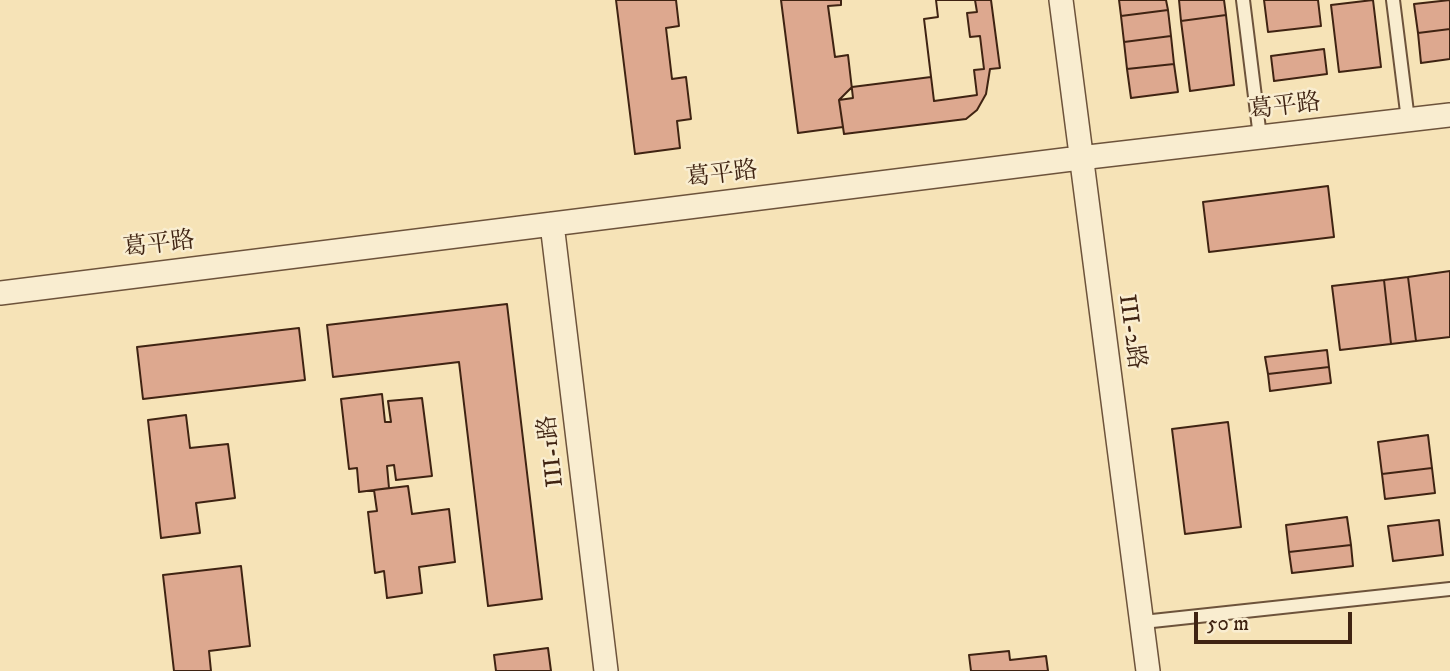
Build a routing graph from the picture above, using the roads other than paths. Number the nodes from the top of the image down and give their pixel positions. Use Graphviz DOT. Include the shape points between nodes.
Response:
graph roads {
  1 [pos="1061,0"];
  2 [pos="1243,0"];
  3 [pos="1393,0"];
  4 [pos="1450,115"];
  5 [pos="1408,120"];
  6 [pos="1260,137"];
  7 [pos="1080,158"];
  8 [pos="552,224"];
  9 [pos="0,293"];
  10 [pos="1450,589"];
  11 [pos="1143,622"];
  12 [pos="606,671"];
  13 [pos="1149,671"];
  1 -- 7 [label="street, III-2路"];
  2 -- 6 [label="lane"];
  3 -- 5 [label="lane"];
  4 -- 5 [label="street, 葛平路"];
  5 -- 6 [label="street, 葛平路"];
  6 -- 7 [label="street, 葛平路"];
  7 -- 8 [label="street, 葛平路"];
  7 -- 11 [label="street, III-2路"];
  8 -- 9 [label="street, 葛平路"];
  8 -- 12 [label="street, III-1路"];
  10 -- 11 [label="lane"];
  11 -- 13 [label="street, III-2路"];
}
